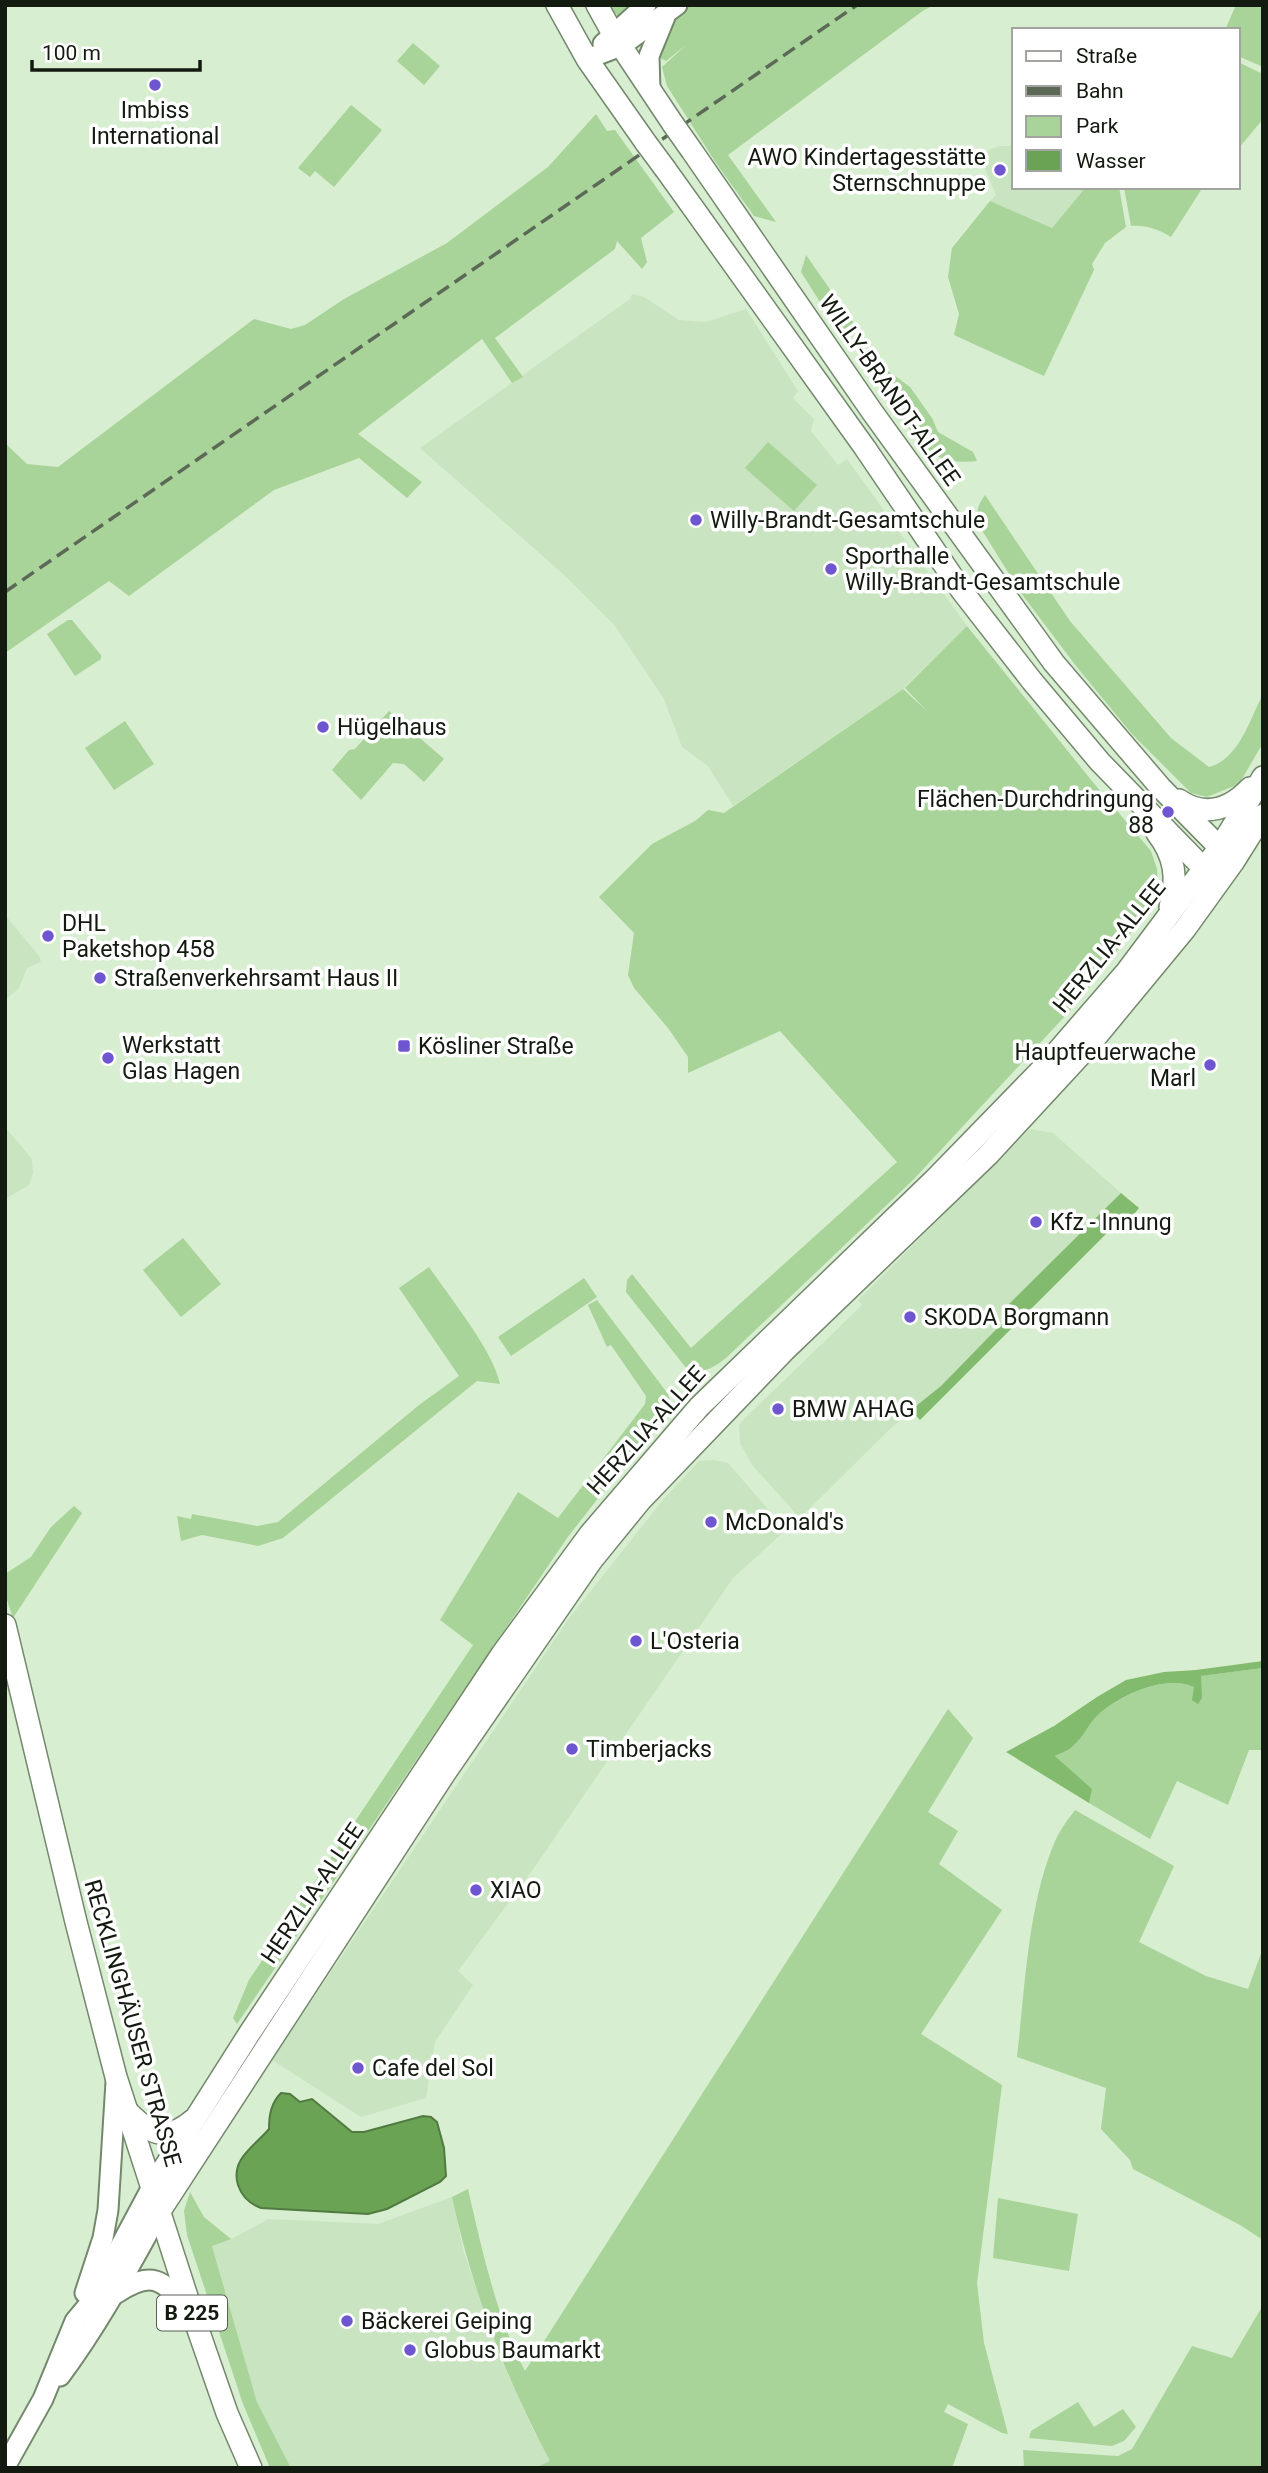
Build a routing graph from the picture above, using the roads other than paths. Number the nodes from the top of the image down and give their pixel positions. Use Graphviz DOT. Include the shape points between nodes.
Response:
graph roads {
  1 [pos="557,5"];
  2 [pos="597,5"];
  3 [pos="646,5"];
  4 [pos="671,11"];
  5 [pos="622,47"];
  6 [pos="587,59"];
  7 [pos="650,90"];
  8 [pos="1111,774"];
  9 [pos="1263,775"];
  10 [pos="1161,788"];
  11 [pos="1263,815"];
  12 [pos="1227,854"];
  13 [pos="1211,876"];
  14 [pos="1168,916"];
  15 [pos="5,1625"];
  16 [pos="116,2077"];
  17 [pos="127,2111"];
  18 [pos="199,2113"];
  19 [pos="152,2186"];
  20 [pos="160,2211"];
  21 [pos="113,2296"];
  22 [pos="193,2315"];
  23 [pos="75,2321"];
  24 [pos="43,2399"];
  25 [pos="5,2467"];
  26 [pos="251,2468"];
  1 -- 6 [label="main road"];
  2 -- 5 [label="main road, WILLY-BRANDT-ALLEE"];
  3 -- 5 [label="main road"];
  4 -- 5 [label="main road"];
  4 -- 7 [label="main road" via="649,56"];
  5 -- 6 [label="main road"];
  5 -- 7 [label="main road, WILLY-BRANDT-ALLEE"];
  6 -- 8 [label="main road, bridge" via="962,591"];
  7 -- 10 [label="main road, WILLY-BRANDT-ALLEE, bridge" via="873,413 1054,663"];
  8 -- 13 [label="main road"];
  8 -- 14 [label="main road" via="1171,855 1175,890"];
  9 -- 10 [label="main road" via="1238,801 1214,809 1186,805"];
  9 -- 12 [label="main road, HERZLIA-ALLEE"];
  10 -- 12 [label="main road, WILLY-BRANDT-ALLEE"];
  11 -- 12 [label="main road, HERZLIA-ALLEE"];
  12 -- 13 [label="main road, HERZLIA-ALLEE"];
  13 -- 14 [label="main road, HERZLIA-ALLEE"];
  13 -- 20 [label="main road, HERZLIA-ALLEE" via="1156,966 1046,1093 785,1350 640,1501 600,1550 438,1784"];
  14 -- 18 [label="main road, HERZLIA-ALLEE" via="1043,1068 699,1407 590,1534 502,1654"];
  15 -- 16 [label="main road, RECKLINGHÄUSER STRASSE / B 225"];
  16 -- 17 [label="main road, RECKLINGHÄUSER STRASSE / B 225"];
  16 -- 23 [label="main road" via="108,2210"];
  17 -- 18 [label="main road" via="144,2128 158,2134 175,2132"];
  17 -- 19 [label="main road, RECKLINGHÄUSER STRASSE / B 225"];
  18 -- 19 [label="main road, HERZLIA-ALLEE"];
  19 -- 20 [label="main road, RECKLINGHÄUSER STRASSE / B 225"];
  19 -- 23 [label="main road" via="90,2303"];
  20 -- 21 [label="main road"];
  20 -- 22 [label="main road, RECKLINGHÄUSER STRASSE / B 225"];
  21 -- 22 [label="main road" via="135,2281 150,2279 163,2283"];
  21 -- 24 [label="main road"];
  22 -- 26 [label="main road, RECKLINGHÄUSER STRASSE / B 225"];
  23 -- 24 [label="main road"];
  24 -- 25 [label="main road"];
}
